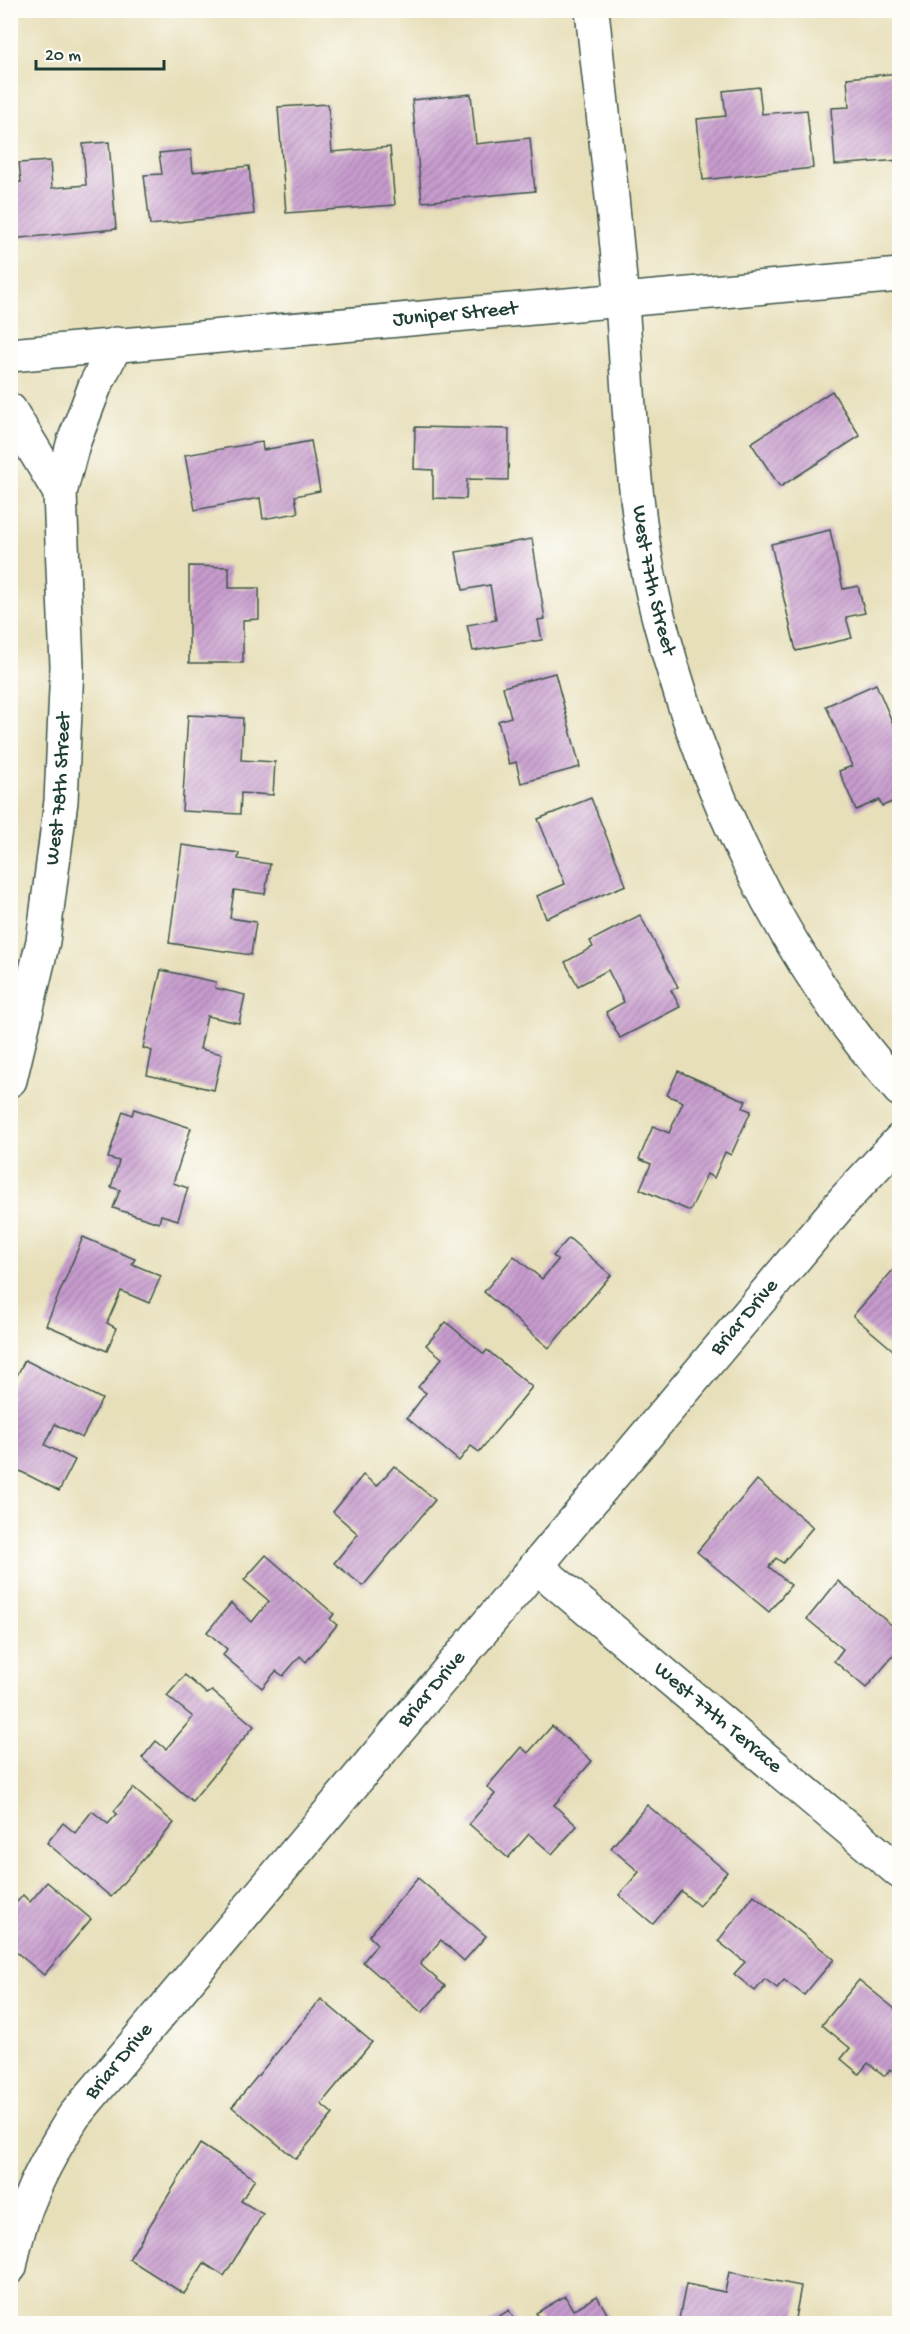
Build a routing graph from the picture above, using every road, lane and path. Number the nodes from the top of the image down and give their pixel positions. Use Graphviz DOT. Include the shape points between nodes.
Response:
graph roads {
  1 [pos="592,10"];
  2 [pos="900,275"];
  3 [pos="622,300"];
  4 [pos="116,344"];
  5 [pos="10,355"];
  6 [pos="10,410"];
  7 [pos="60,493"];
  8 [pos="10,1080"];
  9 [pos="900,1090"];
  10 [pos="900,1140"];
  11 [pos="536,1566"];
  12 [pos="900,1872"];
  13 [pos="10,2267"];
  1 -- 3 [label="street, West 77th Street"];
  2 -- 3 [label="street, Juniper Street"];
  3 -- 4 [label="street, Juniper Street"];
  3 -- 9 [label="street, West 77th Street" via="643,535 659,621 692,730 744,856 811,977 865,1052"];
  4 -- 5 [label="street, Juniper Street"];
  4 -- 7 [label="street, West 78th Street" via="73,444"];
  6 -- 7 [label="street, West 78th Street"];
  7 -- 8 [label="street, West 78th Street" via="67,666 62,801 42,940"];
  10 -- 11 [label="street, Briar Drive" via="844,1200"];
  11 -- 12 [label="street, West 77th Terrace"];
  11 -- 13 [label="street, Briar Drive" via="74,2116 43,2165 15,2239"];
}
